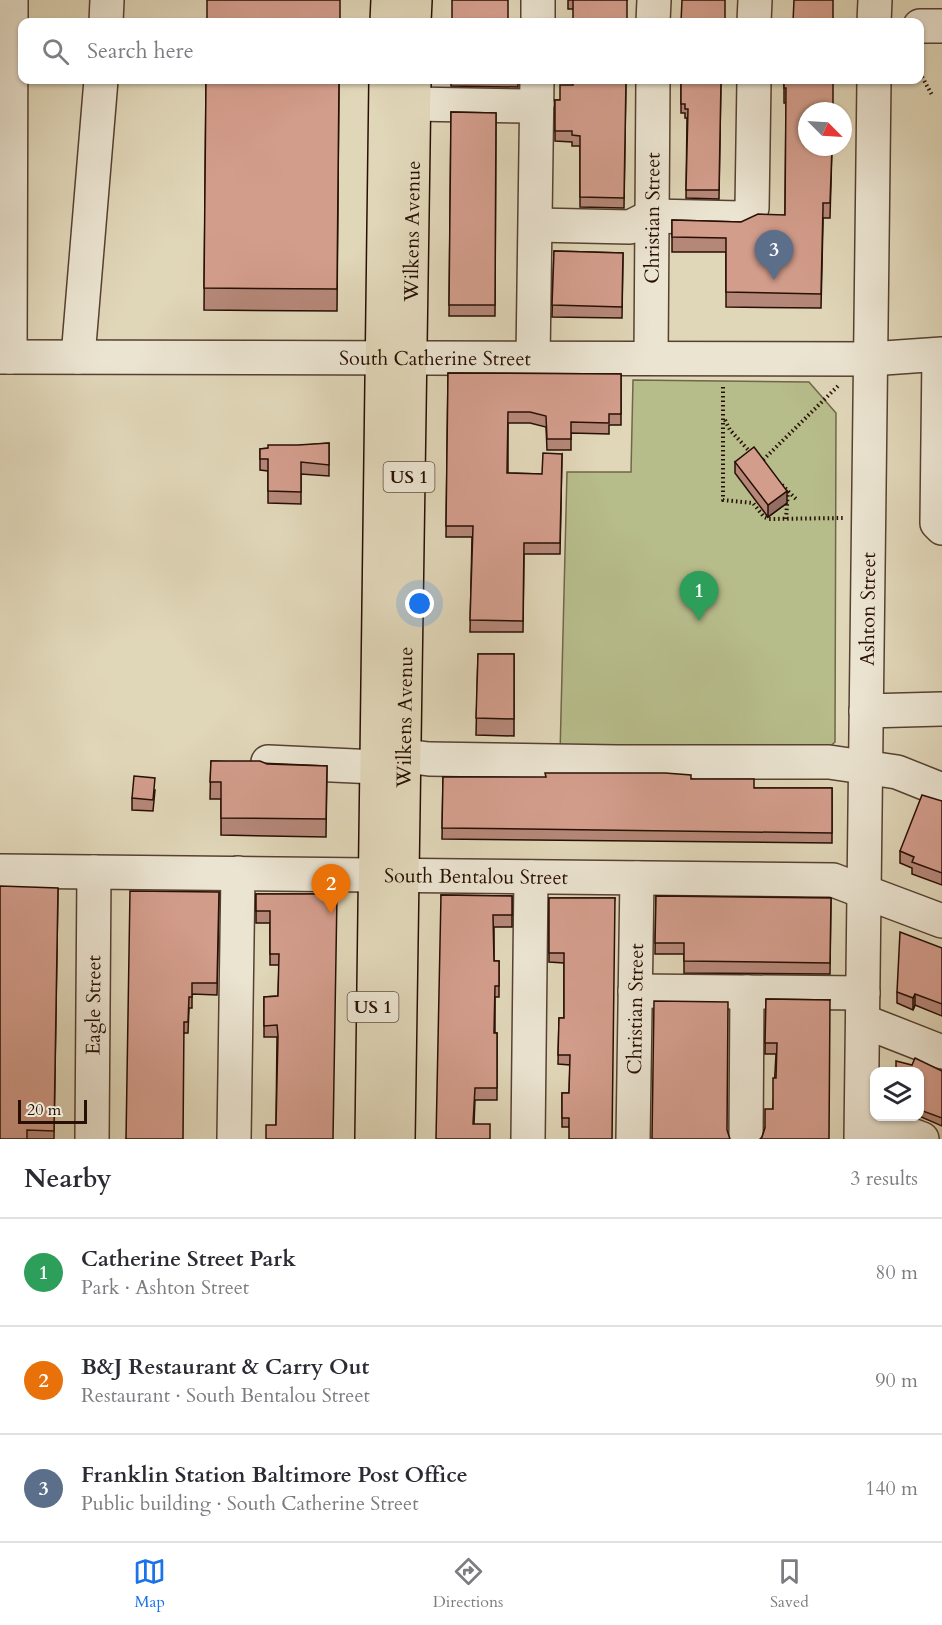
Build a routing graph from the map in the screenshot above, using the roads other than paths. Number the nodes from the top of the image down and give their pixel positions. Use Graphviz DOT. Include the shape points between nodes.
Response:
graph roads {
  1 [pos="11,0"];
  2 [pos="107,0"];
  3 [pos="388,0"];
  4 [pos="415,0"];
  5 [pos="538,0"];
  6 [pos="654,0"];
  7 [pos="755,0"];
  8 [pos="875,0"];
  9 [pos="106,18"];
  10 [pos="387,18"];
  11 [pos="414,18"];
  12 [pos="538,18"];
  13 [pos="654,18"];
  14 [pos="754,18"];
  15 [pos="874,18"];
  16 [pos="924,26"];
  17 [pos="942,26"];
  18 [pos="101,84"];
  19 [pos="387,84"];
  20 [pos="653,84"];
  21 [pos="754,84"];
  22 [pos="874,84"];
  23 [pos="413,92"];
  24 [pos="537,92"];
  25 [pos="652,216"];
  26 [pos="536,225"];
  27 [pos="941,355"];
  28 [pos="5,357"];
  29 [pos="78,357"];
  30 [pos="396,358"];
  31 [pos="533,358"];
  32 [pos="651,358"];
  33 [pos="870,359"];
  34 [pos="942,528"];
  35 [pos="942,709"];
  36 [pos="866,711"];
  37 [pos="391,761"];
  38 [pos="268,762"];
  39 [pos="866,766"];
  40 [pos="942,790"];
  41 [pos="0,871"];
  42 [pos="94,872"];
  43 [pos="238,873"];
  44 [pos="389,875"];
  45 [pos="531,877"];
  46 [pos="637,878"];
  47 [pos="864,891"];
  48 [pos="942,921"];
  49 [pos="635,991"];
  50 [pos="747,992"];
  51 [pos="863,1007"];
  52 [pos="942,1052"];
  53 [pos="862,1127"];
  54 [pos="92,1139"];
  55 [pos="234,1139"];
  56 [pos="372,1139"];
  57 [pos="398,1139"];
  58 [pos="528,1139"];
  59 [pos="633,1139"];
  60 [pos="746,1139"];
  61 [pos="922,1139"];
  1 -- 28 [label="street"];
  2 -- 9 [label="street"];
  3 -- 10 [label="main road"];
  4 -- 11 [label="main road"];
  5 -- 12 [label="street"];
  6 -- 13 [label="street"];
  7 -- 14 [label="street"];
  8 -- 15 [label="street"];
  16 -- 17 [label="street"];
  18 -- 29 [label="street"];
  19 -- 30 [label="main road, Wilkens Avenue / US 1"];
  20 -- 25 [label="street, Christian Street"];
  21 -- 25 [label="street" via="752,208 741,218"];
  22 -- 33 [label="street, Ashton Street"];
  23 -- 24 [label="street" via="528,106"];
  23 -- 30 [label="main road, Wilkens Avenue / US 1"];
  24 -- 26 [label="street"];
  25 -- 26 [label="street" via="630,227"];
  25 -- 32 [label="street, Christian Street"];
  26 -- 31 [label="street"];
  27 -- 33 [label="street, South Catherine Street"];
  27 -- 34 [label="street" via="937,523"];
  28 -- 29 [label="street, South Catherine Street"];
  29 -- 30 [label="street, South Catherine Street"];
  30 -- 31 [label="street, South Catherine Street"];
  30 -- 37 [label="main road, Wilkens Avenue / US 1"];
  31 -- 32 [label="street, South Catherine Street"];
  32 -- 33 [label="street, South Catherine Street"];
  33 -- 36 [label="street, Ashton Street"];
  35 -- 36 [label="street"];
  36 -- 39 [label="street, Ashton Street"];
  37 -- 38 [label="street"];
  37 -- 39 [label="street" via="829,762"];
  37 -- 44 [label="main road, Wilkens Avenue / US 1"];
  39 -- 40 [label="street" via="897,772"];
  39 -- 47 [label="street, Ashton Street"];
  41 -- 42 [label="street, South Bentalou Street"];
  42 -- 43 [label="street, South Bentalou Street"];
  42 -- 54 [label="street, Eagle Street"];
  43 -- 44 [label="street, South Bentalou Street"];
  43 -- 55 [label="street"];
  44 -- 45 [label="street, South Bentalou Street"];
  44 -- 56 [label="main road, Wilkens Avenue / US 1"];
  44 -- 57 [label="main road, Wilkens Avenue / US 1"];
  45 -- 46 [label="street, South Bentalou Street"];
  45 -- 58 [label="street"];
  46 -- 47 [label="street, South Bentalou Street" via="833,880"];
  46 -- 49 [label="street, Christian Street"];
  47 -- 48 [label="street, South Bentalou Street"];
  47 -- 51 [label="street, Ashton Street"];
  49 -- 50 [label="street"];
  49 -- 59 [label="street, Christian Street"];
  50 -- 51 [label="street"];
  50 -- 60 [label="street"];
  51 -- 52 [label="street"];
  51 -- 53 [label="street, Ashton Street"];
  53 -- 61 [label="street"];
}
